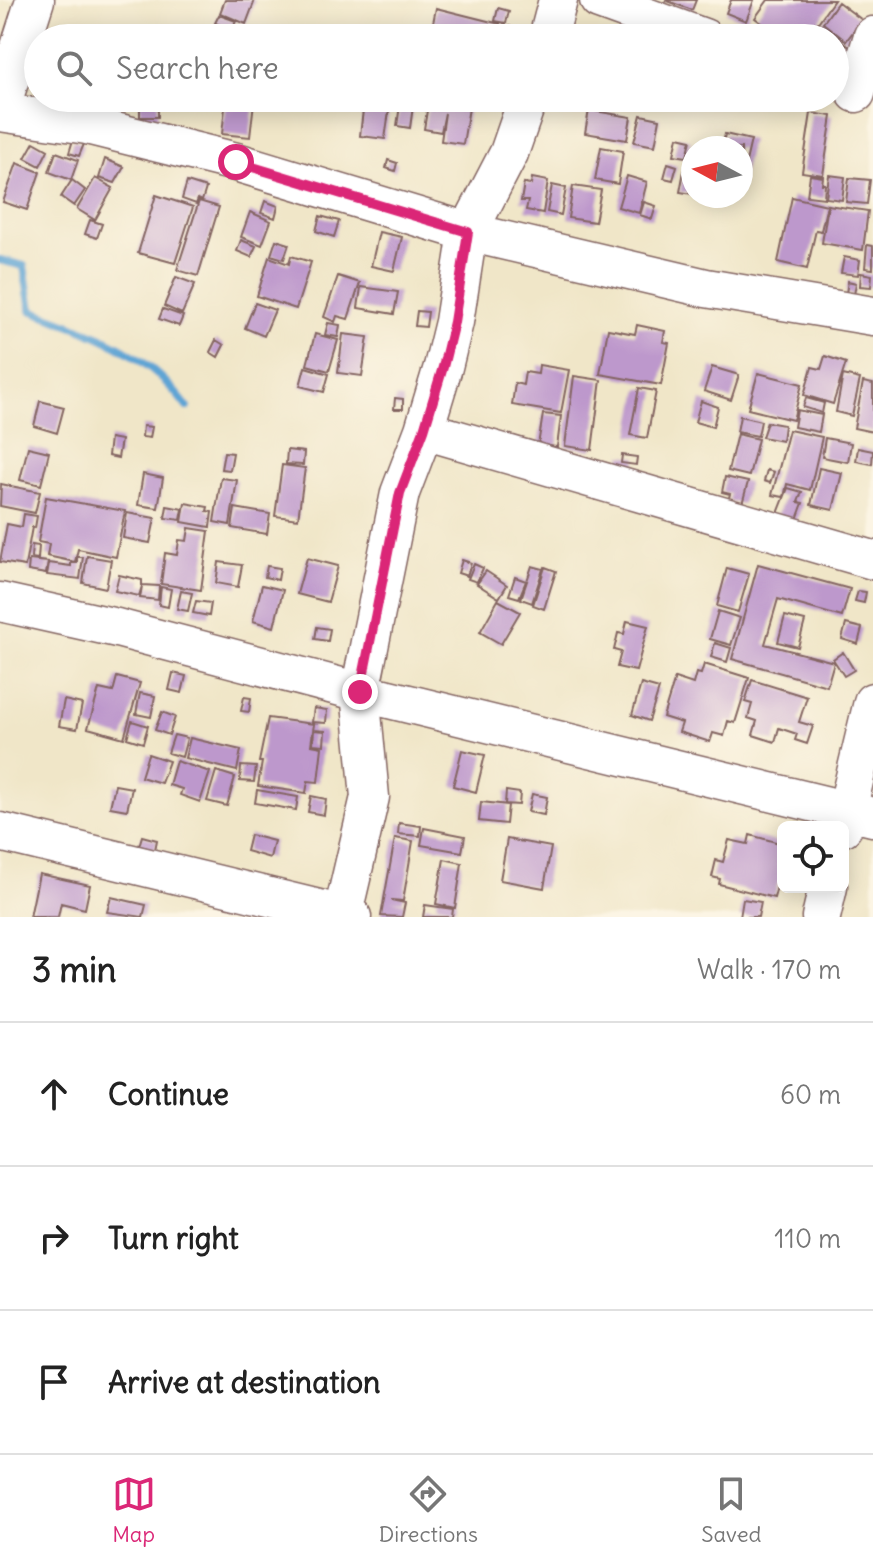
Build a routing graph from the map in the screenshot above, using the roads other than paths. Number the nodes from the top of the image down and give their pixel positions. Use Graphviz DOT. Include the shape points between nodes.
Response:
graph roads {
  1 [pos="35,0"];
  2 [pos="558,0"];
  3 [pos="599,0"];
  4 [pos="27,24"];
  5 [pos="552,24"];
  6 [pos="665,24"];
  7 [pos="24,35"];
  8 [pos="873,36"];
  9 [pos="855,93"];
  10 [pos="0,111"];
  11 [pos="523,112"];
  12 [pos="468,232"];
  13 [pos="873,316"];
  14 [pos="424,430"];
  15 [pos="873,560"];
  16 [pos="0,602"];
  17 [pos="360,692"];
  18 [pos="873,702"];
  19 [pos="854,818"];
  20 [pos="0,832"];
  21 [pos="827,893"];
  22 [pos="346,916"];
  23 [pos="821,917"];
  1 -- 4 [label="street"];
  2 -- 5 [label="street"];
  3 -- 6 [label="street"];
  7 -- 10 [label="street"];
  8 -- 9 [label="street"];
  10 -- 12 [label="street" via="87,125 236,162"];
  11 -- 12 [label="street" via="509,153"];
  12 -- 13 [label="street" via="706,288"];
  12 -- 14 [label="street" via="454,322"];
  14 -- 15 [label="street"];
  14 -- 17 [label="street" via="400,493"];
  16 -- 17 [label="street"];
  17 -- 19 [label="street"];
  17 -- 22 [label="street" via="370,797"];
  18 -- 19 [label="street"];
  20 -- 22 [label="street"];
  21 -- 23 [label="street"];
}
